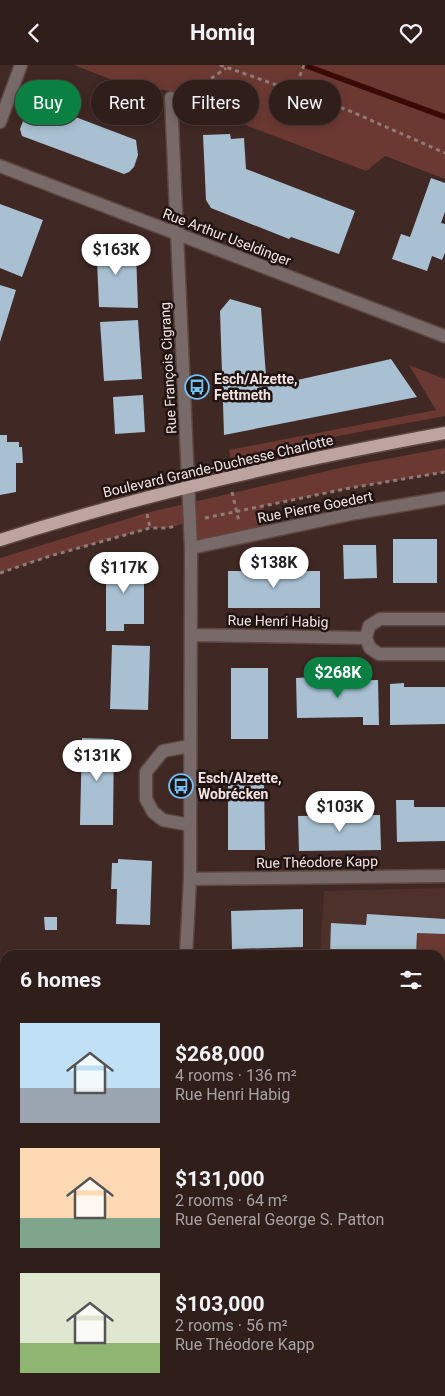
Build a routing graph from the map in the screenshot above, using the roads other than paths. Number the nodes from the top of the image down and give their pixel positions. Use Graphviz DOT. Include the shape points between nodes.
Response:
graph roads {
  1 [pos="21,65"];
  2 [pos="171,97"];
  3 [pos="0,122"];
  4 [pos="0,166"];
  5 [pos="177,234"];
  6 [pos="444,336"];
  7 [pos="445,433"];
  8 [pos="188,487"];
  9 [pos="445,498"];
  10 [pos="0,540"];
  11 [pos="191,548"];
  12 [pos="445,619"];
  13 [pos="191,635"];
  14 [pos="366,638"];
  15 [pos="445,654"];
  16 [pos="190,746"];
  17 [pos="190,825"];
  18 [pos="445,876"];
  19 [pos="190,879"];
  20 [pos="186,950"];
  1 -- 3 [label="street"];
  2 -- 5 [label="street, Rue François Cigrang"];
  4 -- 5 [label="street, Rue Arthur Useldinger"];
  5 -- 6 [label="street, Rue Arthur Useldinger"];
  5 -- 8 [label="street, Rue François Cigrang"];
  7 -- 8 [label="main road, Boulevard Grande-Duchesse Charlotte" via="341,452"];
  8 -- 10 [label="main road, Boulevard Grande-Duchesse Charlotte" via="143,497"];
  8 -- 11 [label="street, Rue François Cigrang"];
  9 -- 11 [label="street, Rue Pierre Goedert"];
  11 -- 13 [label="street, Rue François Cigrang"];
  12 -- 14 [label="street" via="380,619 369,626"];
  13 -- 14 [label="street, Rue Henri Habig"];
  13 -- 16 [label="street, Rue François Cigrang"];
  14 -- 15 [label="street" via="370,648 379,654"];
  16 -- 17 [label="street, Rue François Cigrang"];
  16 -- 17 [label="street" via="163,751 146,772 146,799 153,812 163,820"];
  17 -- 19 [label="street, Rue François Cigrang"];
  18 -- 19 [label="street, Rue Théodore Kapp"];
  19 -- 20 [label="street, Rue François Cigrang"];
}
